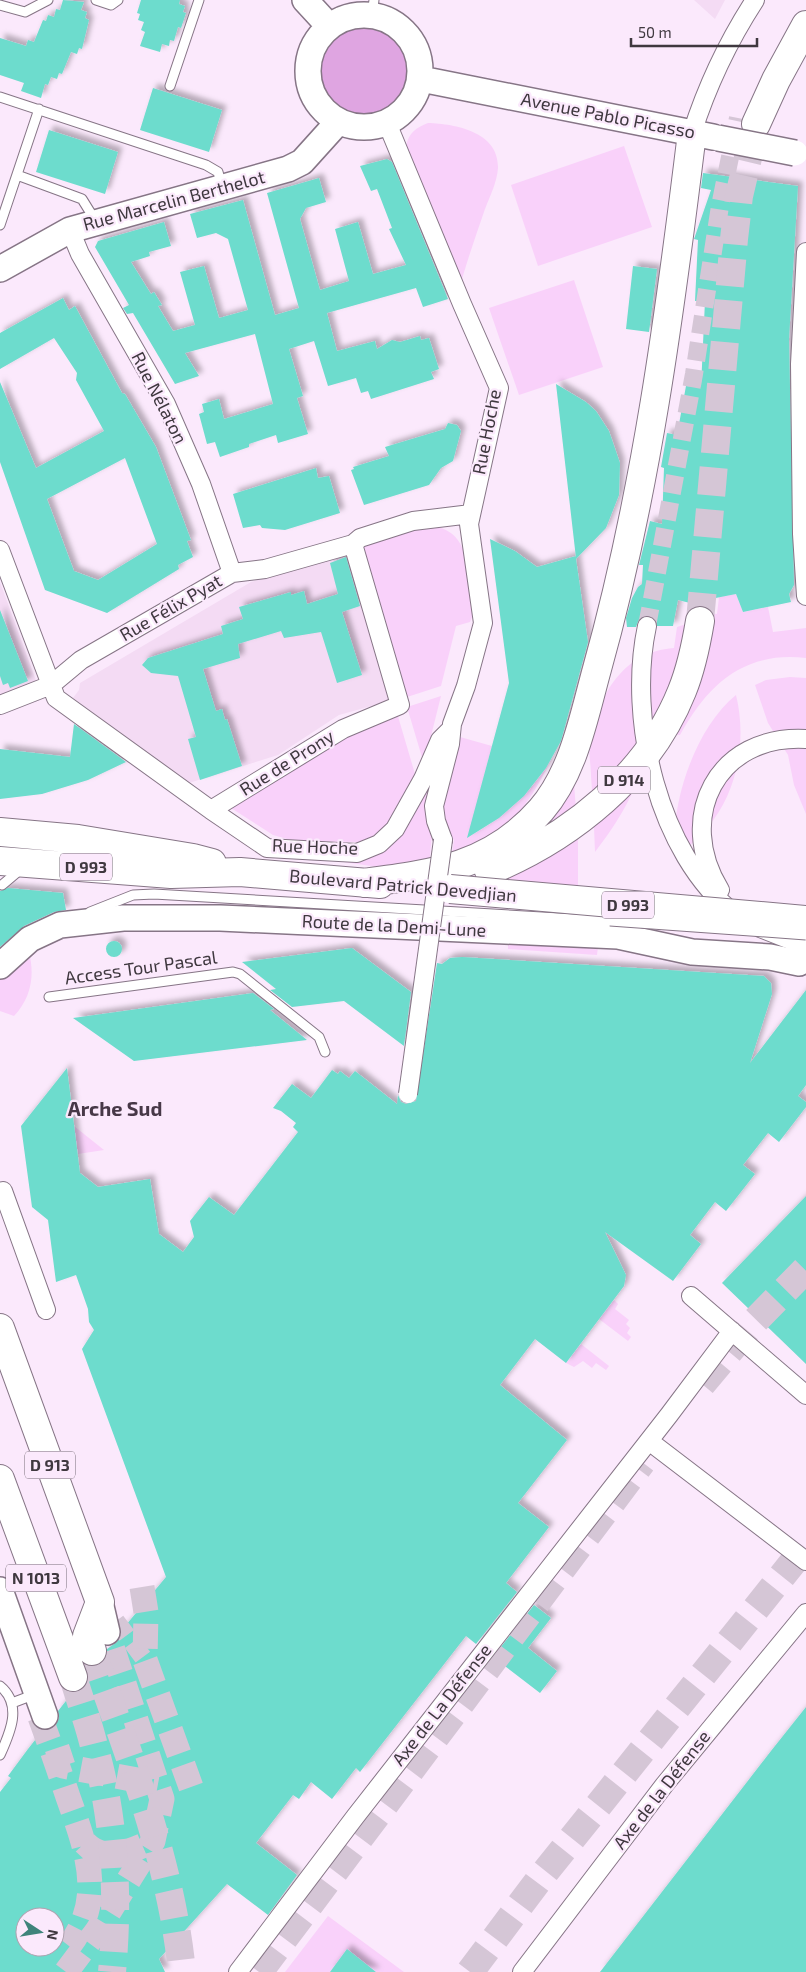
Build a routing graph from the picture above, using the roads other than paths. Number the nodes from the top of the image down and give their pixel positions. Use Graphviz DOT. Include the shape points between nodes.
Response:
graph roads {
  1 [pos="48,0"];
  2 [pos="96,0"];
  3 [pos="118,0"];
  4 [pos="198,0"];
  5 [pos="305,0"];
  6 [pos="756,0"];
  7 [pos="0,5"];
  8 [pos="373,7"];
  9 [pos="328,25"];
  10 [pos="806,25"];
  11 [pos="420,79"];
  12 [pos="170,86"];
  13 [pos="0,97"];
  14 [pos="39,109"];
  15 [pos="339,121"];
  16 [pos="387,123"];
  17 [pos="756,124"];
  18 [pos="705,135"];
  19 [pos="800,154"];
  20 [pos="17,175"];
  21 [pos="222,189"];
  22 [pos="97,222"];
  23 [pos="0,225"];
  24 [pos="70,230"];
  25 [pos="806,252"];
  26 [pos="0,269"];
  27 [pos="471,514"];
  28 [pos="353,544"];
  29 [pos="0,550"];
  30 [pos="232,573"];
  31 [pos="806,596"];
  32 [pos="700,621"];
  33 [pos="647,626"];
  34 [pos="52,685"];
  35 [pos="0,705"];
  36 [pos="452,728"];
  37 [pos="806,739"];
  38 [pos="211,810"];
  39 [pos="0,832"];
  40 [pos="240,872"];
  41 [pos="1,873"];
  42 [pos="363,883"];
  43 [pos="450,889"];
  44 [pos="714,889"];
  45 [pos="806,920"];
  46 [pos="60,925"];
  47 [pos="433,928"];
  48 [pos="806,935"];
  49 [pos="803,955"];
  50 [pos="428,962"];
  51 [pos="0,966"];
  52 [pos="49,997"];
  53 [pos="325,1052"];
  54 [pos="408,1094"];
  55 [pos="4,1191"];
  56 [pos="691,1296"];
  57 [pos="46,1310"];
  58 [pos="0,1328"];
  59 [pos="732,1331"];
  60 [pos="806,1394"];
  61 [pos="649,1441"];
  62 [pos="0,1479"];
  63 [pos="806,1562"];
  64 [pos="0,1590"];
  65 [pos="0,1603"];
  66 [pos="803,1621"];
  67 [pos="104,1626"];
  68 [pos="72,1677"];
  69 [pos="0,1686"];
  70 [pos="32,1708"];
  71 [pos="9,1735"];
  72 [pos="0,1747"];
  73 [pos="0,1755"];
  74 [pos="238,1972"];
  75 [pos="522,1972"];
  1 -- 7 [label="lane" via="25,12"];
  2 -- 3 [label="lane" via="110,5"];
  4 -- 12 [label="lane"];
  5 -- 9 [label="street"];
  6 -- 18 [label="street" via="718,68"];
  8 -- 9 [label="street"];
  8 -- 11 [label="street" via="410,37 417,50"];
  9 -- 15 [label="street" via="315,43 308,64 310,87 321,107"];
  10 -- 17 [label="main road"];
  11 -- 16 [label="street" via="411,102"];
  11 -- 18 [label="street, Avenue Pablo Picasso"];
  13 -- 14 [label="lane"];
  14 -- 20 [label="lane"];
  14 -- 21 [label="lane" via="214,168"];
  15 -- 16 [label="street" via="355,127 372,128"];
  15 -- 21 [label="street, Rue Marcelin Berthelot" via="302,162"];
  16 -- 27 [label="street, Rue Hoche" via="499,388"];
  18 -- 19 [label="street, Avenue Pablo Picasso, bridge"];
  18 -- 42 [label="main road" via="623,574 566,767 550,799 507,842 466,864 421,876"];
  20 -- 22 [label="lane" via="82,199"];
  20 -- 23 [label="lane"];
  21 -- 22 [label="street, Rue Marcelin Berthelot"];
  22 -- 24 [label="street, Rue Marcelin Berthelot"];
  24 -- 26 [label="street, Rue Marcelin Berthelot"];
  24 -- 30 [label="street, Rue Nélaton" via="80,254 166,404 201,484"];
  25 -- 31 [label="street" via="800,364"];
  27 -- 28 [label="street, Rue Félix Pyat" via="413,521 360,538"];
  27 -- 36 [label="street, Rue Hoche" via="469,524 483,623"];
  28 -- 30 [label="street, Rue Félix Pyat" via="265,570"];
  28 -- 38 [label="street, Rue de Prony" via="400,705 343,729"];
  29 -- 34 [label="street"];
  30 -- 34 [label="street, Rue Félix Pyat" via="81,660"];
  32 -- 43 [label="main road, D 914" via="694,657 682,691 668,721 635,768 594,809 557,836"];
  33 -- 44 [label="street" via="642,699 650,764 666,821 678,845"];
  34 -- 35 [label="street, Rue Félix Pyat"];
  34 -- 38 [label="street" via="56,698"];
  36 -- 38 [label="street, Rue Hoche" via="440,740 395,829 379,844 357,853 267,848"];
  36 -- 54 [label="street, Rue Hoche, bridge" via="434,806 443,840"];
  37 -- 44 [label="street" via="775,740 746,751 729,763 714,781 703,810 702,837"];
  39 -- 40 [label="main road" via="78,839 193,858"];
  40 -- 41 [label="main road, Boulevard Patrick Devedjian / D 993" via="171,874 30,863"];
  40 -- 42 [label="main road, Boulevard Patrick Devedjian / D 993"];
  42 -- 43 [label="main road, Boulevard Patrick Devedjian / D 993"];
  43 -- 45 [label="main road, Boulevard Patrick Devedjian / D 993, bridge"];
  44 -- 49 [label="street" via="724,905"];
  46 -- 47 [label="street, Route de la Demi-Lune" via="123,918 220,918"];
  46 -- 48 [label="lane, bridge" via="133,895 154,894 610,920"];
  46 -- 51 [label="street, Route de la Demi-Lune" via="30,940"];
  47 -- 49 [label="street, Route de la Demi-Lune" via="618,936 692,952 770,957"];
  47 -- 50 [label="lane"];
  52 -- 53 [label="lane, Access Tour Pascal" via="225,972 240,974 319,1037"];
  55 -- 57 [label="street"];
  56 -- 59 [label="street"];
  58 -- 67 [label="main road, D 913"];
  59 -- 60 [label="street"];
  59 -- 61 [label="street, Axe de La Défense"];
  61 -- 63 [label="street"];
  61 -- 74 [label="street, Axe de La Défense" via="355,1816"];
  62 -- 68 [label="main road, N 1013"];
  64 -- 70 [label="street"];
  65 -- 70 [label="street"];
  66 -- 75 [label="street, Axe de la Défense" via="664,1784"];
  69 -- 70 [label="lane"];
  70 -- 71 [label="lane" via="13,1716"];
  71 -- 72 [label="lane"];
  71 -- 73 [label="lane"];
}
